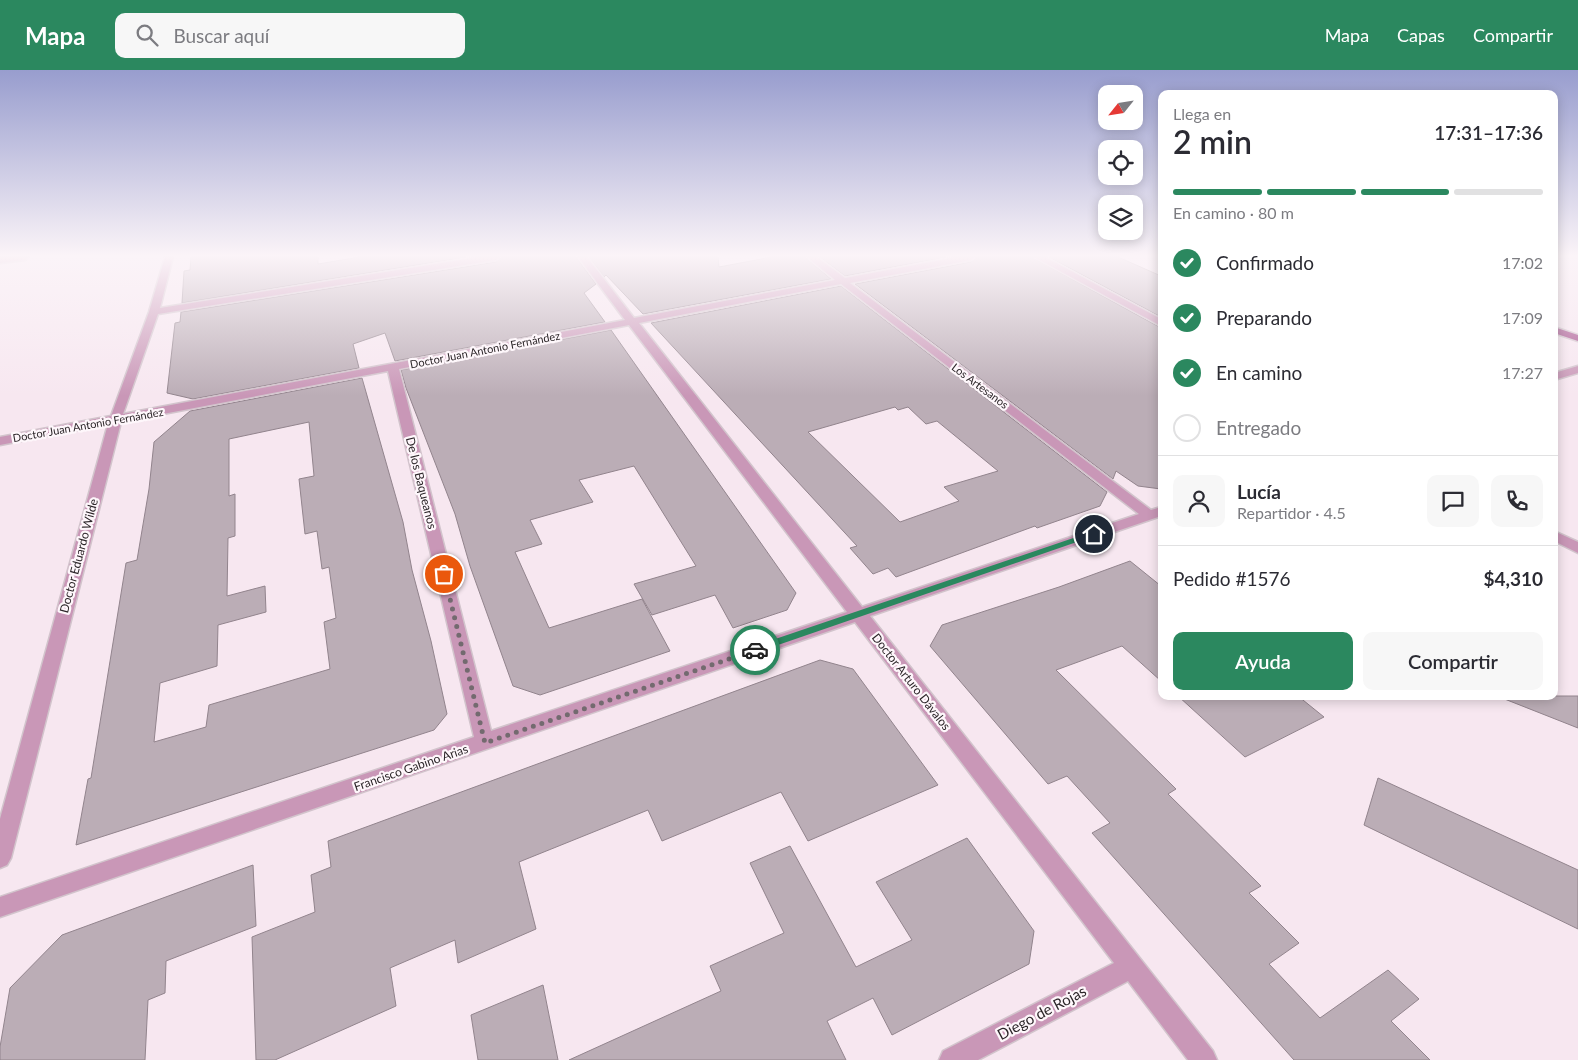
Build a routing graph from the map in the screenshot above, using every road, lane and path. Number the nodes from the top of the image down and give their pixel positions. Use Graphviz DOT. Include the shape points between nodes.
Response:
graph roads {
  1 [pos="157,303"];
  2 [pos="209,303"];
  3 [pos="618,303"];
  4 [pos="729,303"];
  5 [pos="873,303"];
  6 [pos="1124,303"];
  7 [pos="154,312"];
  8 [pos="1158,321"];
  9 [pos="632,322"];
  10 [pos="1558,331"];
  11 [pos="1578,338"];
  12 [pos="393,368"];
  13 [pos="1578,369"];
  14 [pos="1558,376"];
  15 [pos="115,421"];
  16 [pos="0,442"];
  17 [pos="1155,513"];
  18 [pos="1558,537"];
  19 [pos="1578,548"];
  20 [pos="858,614"];
  21 [pos="485,743"];
  22 [pos="0,858"];
  23 [pos="0,907"];
  24 [pos="1132,966"];
  25 [pos="952,1060"];
  26 [pos="1204,1060"];
  1 -- 7 [label="street, Doctor Eduardo Wilde"];
  2 -- 7 [label="street"];
  3 -- 9 [label="street, Doctor Arturo Dávalos"];
  4 -- 9 [label="street, Doctor Juan Antonio Fernández"];
  5 -- 17 [label="street, Los Artesanos"];
  6 -- 8 [label="street"];
  7 -- 15 [label="street, Doctor Eduardo Wilde"];
  9 -- 12 [label="street, Doctor Juan Antonio Fernández"];
  9 -- 20 [label="street, Doctor Arturo Dávalos"];
  10 -- 11 [label="main road"];
  12 -- 15 [label="street, Doctor Juan Antonio Fernández"];
  12 -- 21 [label="street, De los Baqueanos"];
  13 -- 14 [label="street"];
  15 -- 16 [label="street, Doctor Juan Antonio Fernández"];
  15 -- 22 [label="street, Doctor Eduardo Wilde"];
  17 -- 20 [label="street, Francisco Gabino Arias"];
  18 -- 19 [label="street"];
  20 -- 21 [label="street, Francisco Gabino Arias"];
  20 -- 24 [label="street, Doctor Arturo Dávalos"];
  21 -- 23 [label="street, Francisco Gabino Arias"];
  24 -- 25 [label="street, Diego de Rojas"];
  24 -- 26 [label="street, Doctor Arturo Dávalos"];
}
